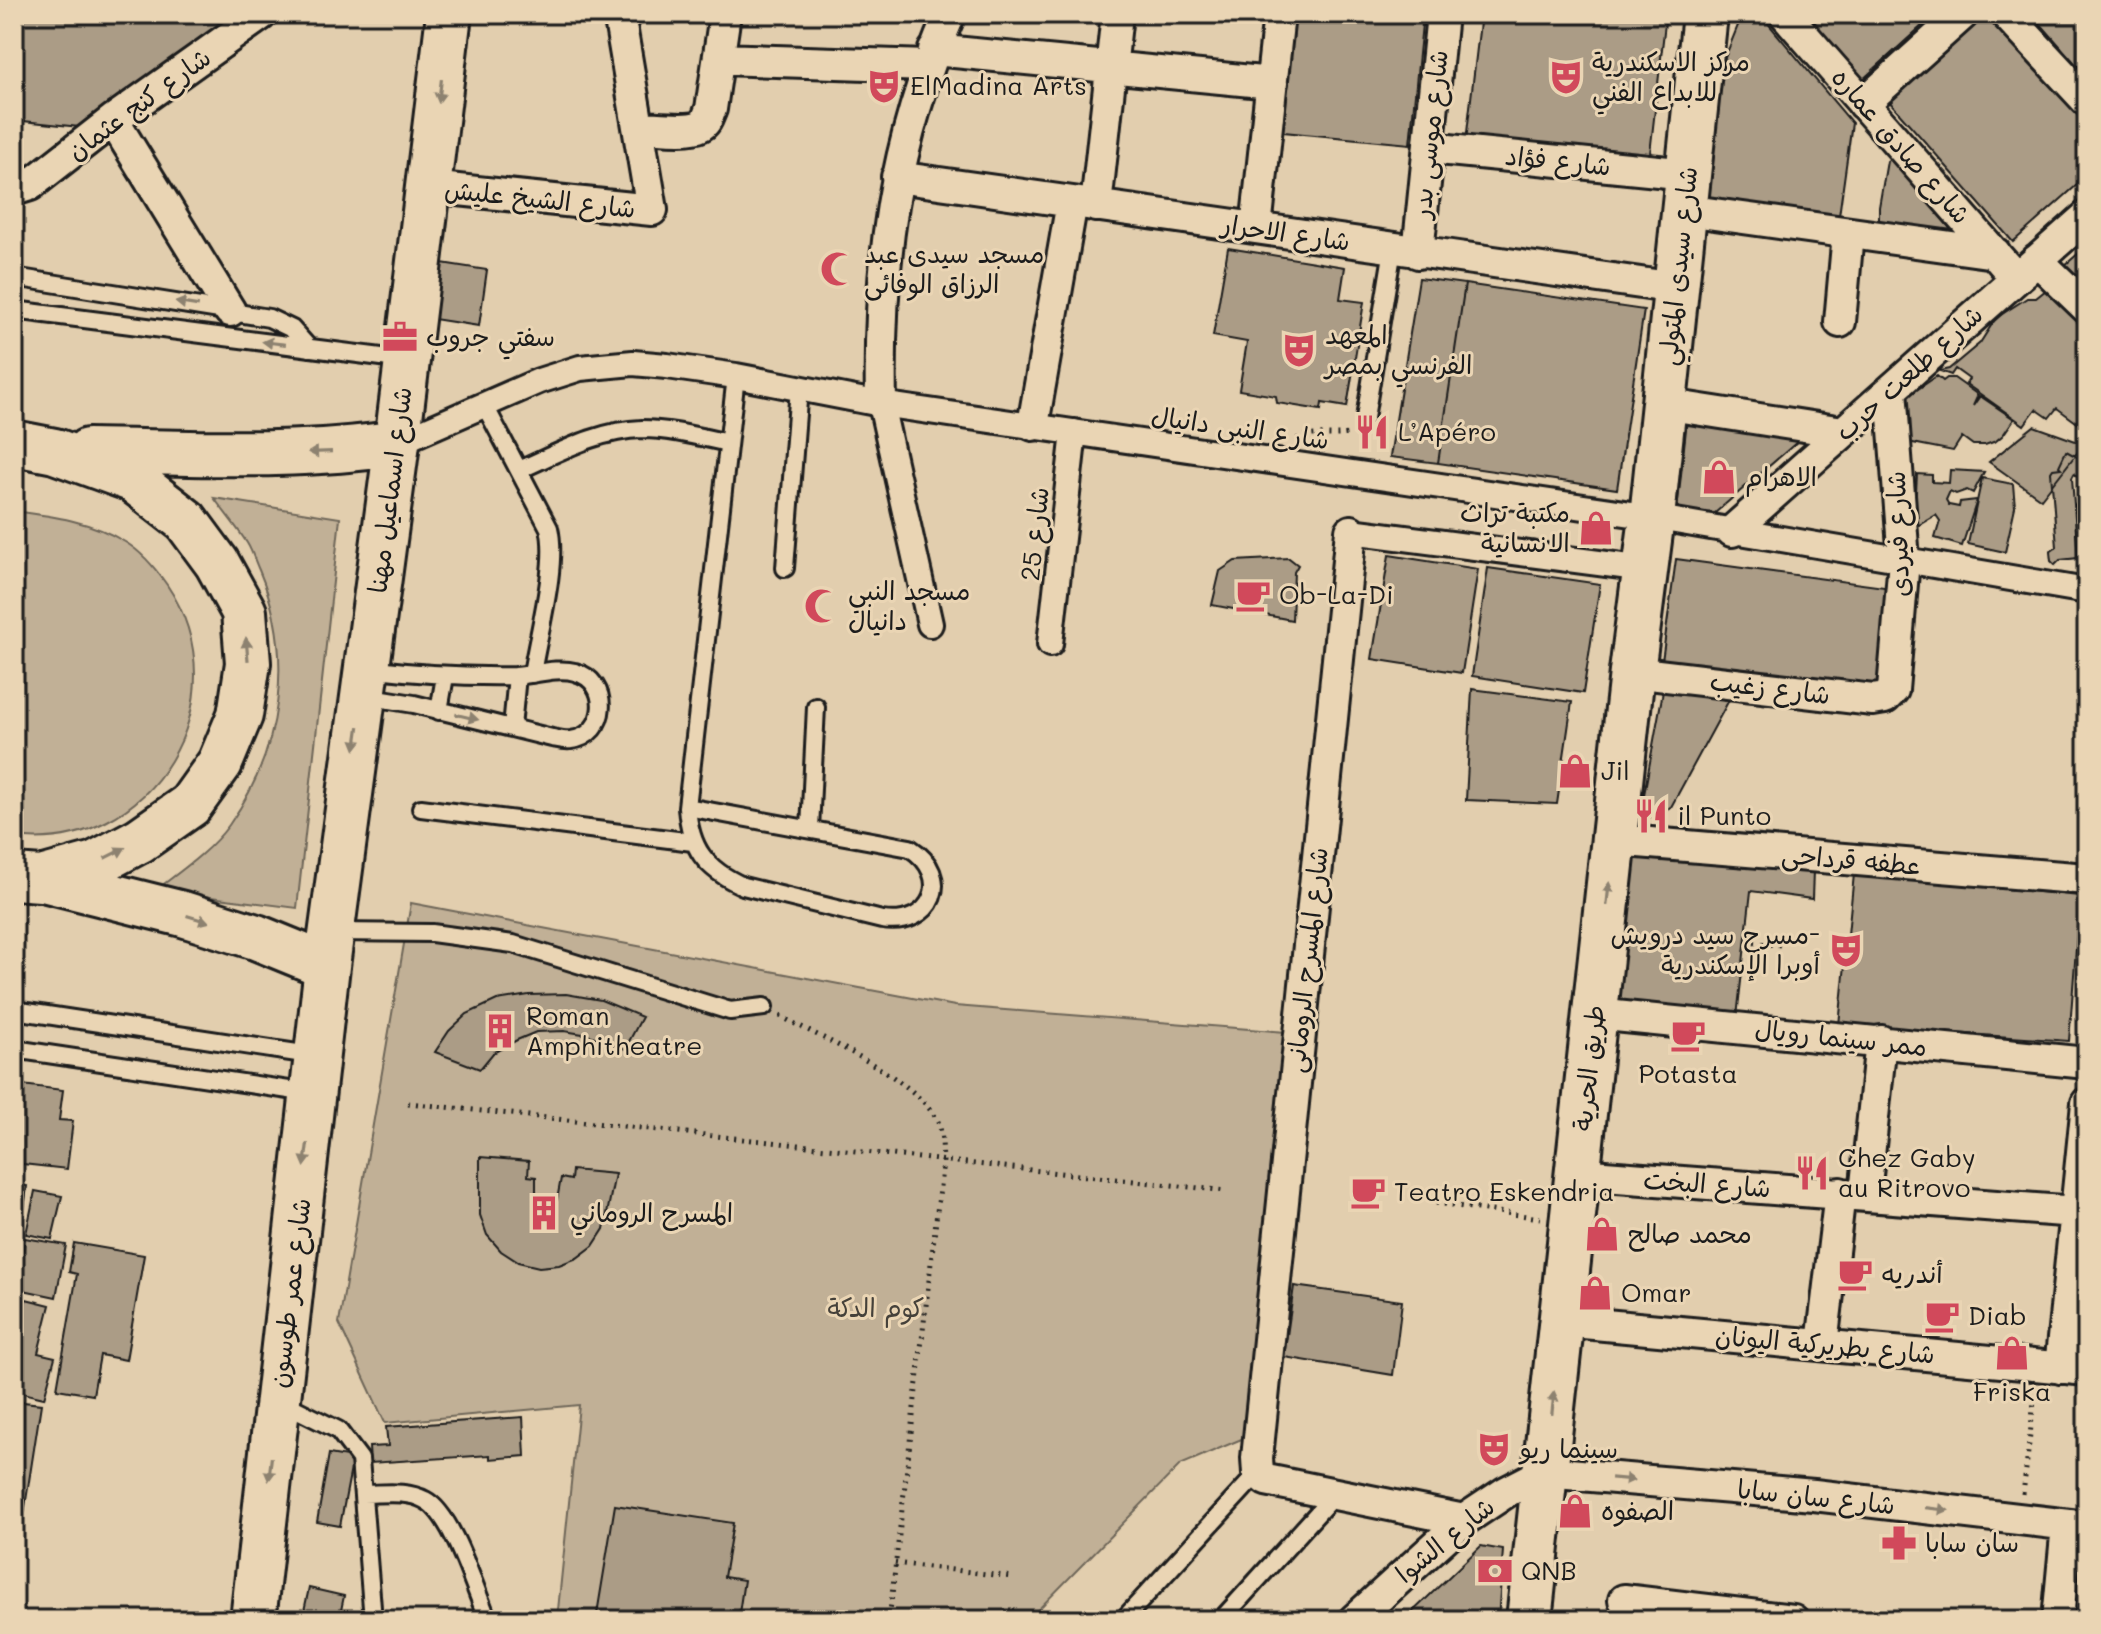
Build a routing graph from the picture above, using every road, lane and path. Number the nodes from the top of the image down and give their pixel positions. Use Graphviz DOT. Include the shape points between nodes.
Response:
graph roads {
  1 [pos="262,14"];
  2 [pos="449,14"];
  3 [pos="619,14"];
  4 [pos="725,14"];
  5 [pos="950,14"];
  6 [pos="1117,14"];
  7 [pos="1279,14"];
  8 [pos="1442,14"];
  9 [pos="1705,14"];
  10 [pos="1785,14"];
  11 [pos="1963,14"];
  12 [pos="2006,14"];
  13 [pos="931,58"];
  14 [pos="719,59"];
  15 [pos="1111,67"];
  16 [pos="1272,83"];
  17 [pos="2087,101"];
  18 [pos="1863,104"];
  19 [pos="113,120"];
  20 [pos="638,127"];
  21 [pos="1429,148"];
  22 [pos="1688,174"];
  23 [pos="897,177"];
  24 [pos="429,187"];
  25 [pos="14,190"];
  26 [pos="1084,204"];
  27 [pos="1707,213"];
  28 [pos="2087,216"];
  29 [pos="1256,228"];
  30 [pos="1848,233"];
  31 [pos="1406,251"];
  32 [pos="1995,253"];
  33 [pos="2026,269"];
  34 [pos="14,277"];
  35 [pos="1676,288"];
  36 [pos="2087,308"];
  37 [pos="14,310"];
  38 [pos="230,311"];
  39 [pos="1840,322"];
  40 [pos="309,348"];
  41 [pos="407,361"];
  42 [pos="736,376"];
  43 [pos="799,388"];
  44 [pos="1891,390"];
  45 [pos="881,404"];
  46 [pos="1663,404"];
  47 [pos="485,406"];
  48 [pos="1365,418"];
  49 [pos="1033,425"];
  50 [pos="1074,432"];
  51 [pos="1843,432"];
  52 [pos="397,443"];
  53 [pos="728,443"];
  54 [pos="35,447"];
  55 [pos="1294,450"];
  56 [pos="519,470"];
  57 [pos="1652,517"];
  58 [pos="1351,531"];
  59 [pos="1732,531"];
  60 [pos="1904,560"];
  61 [pos="785,568"];
  62 [pos="1645,569"];
  63 [pos="2087,591"];
  64 [pos="930,624"];
  65 [pos="1050,644"];
  66 [pos="1632,672"];
  67 [pos="524,675"];
  68 [pos="445,676"];
  69 [pos="1895,678"];
  70 [pos="365,682"];
  71 [pos="816,707"];
  72 [pos="439,711"];
  73 [pos="512,727"];
  74 [pos="687,807"];
  75 [pos="421,808"];
  76 [pos="810,829"];
  77 [pos="1614,840"];
  78 [pos="693,842"];
  79 [pos="28,878"];
  80 [pos="2087,879"];
  81 [pos="1746,942"];
  82 [pos="1781,945"];
  83 [pos="329,949"];
  84 [pos="764,1007"];
  85 [pos="14,1010"];
  86 [pos="1595,1014"];
  87 [pos="1881,1041"];
  88 [pos="14,1049"];
  89 [pos="2087,1063"];
  90 [pos="315,1075"];
  91 [pos="408,1103"];
  92 [pos="2087,1103"];
  93 [pos="943,1161"];
  94 [pos="1578,1174"];
  95 [pos="1227,1191"];
  96 [pos="1852,1194"];
  97 [pos="1436,1203"];
  98 [pos="2076,1212"];
  99 [pos="1572,1222"];
  100 [pos="1562,1321"];
  101 [pos="1822,1344"];
  102 [pos="2062,1368"];
  103 [pos="278,1400"];
  104 [pos="1545,1472"];
  105 [pos="1258,1473"];
  106 [pos="363,1494"];
  107 [pos="1335,1494"];
  108 [pos="2020,1519"];
  109 [pos="1464,1520"];
  110 [pos="2077,1526"];
  111 [pos="895,1563"];
  112 [pos="1012,1577"];
  113 [pos="1624,1600"];
  114 [pos="253,1620"];
  115 [pos="373,1620"];
  116 [pos="488,1620"];
  117 [pos="889,1620"];
  118 [pos="1123,1620"];
  119 [pos="1221,1620"];
  120 [pos="1354,1620"];
  121 [pos="1529,1620"];
  122 [pos="1793,1620"];
  123 [pos="2058,1620"];
  1 -- 19 [label="street, شارع كنج عثمان"];
  2 -- 24 [label="main road, شارع اسماعيل مهنا, one-way"];
  3 -- 20 [label="street"];
  4 -- 14 [label="street"];
  5 -- 13 [label="street"];
  6 -- 15 [label="street"];
  7 -- 16 [label="street"];
  8 -- 21 [label="street, شارع موسى بدر"];
  9 -- 22 [label="main road, شارع سيدى المتولي"];
  10 -- 18 [label="street, شارع صادق عماره"];
  11 -- 18 [label="street"];
  12 -- 17 [label="street"];
  13 -- 14 [label="street"];
  13 -- 15 [label="street"];
  13 -- 23 [label="street"];
  14 -- 20 [label="street" via="706,121 700,126"];
  15 -- 16 [label="street"];
  15 -- 26 [label="street"];
  16 -- 29 [label="street"];
  18 -- 32 [label="street, شارع صادق عماره"];
  19 -- 25 [label="street, شارع كنج عثمان" via="30,185"];
  19 -- 38 [label="street"];
  20 -- 24 [label="street, شارع الشيخ عليش" via="652,210"];
  21 -- 22 [label="street, شارع فؤاد"];
  21 -- 31 [label="street, شارع موسى بدر"];
  22 -- 35 [label="main road, شارع سيدى المتولي"];
  23 -- 26 [label="street, شارع الاحرار"];
  23 -- 45 [label="street" via="885,252"];
  24 -- 41 [label="main road, شارع اسماعيل مهنا"];
  26 -- 29 [label="street, شارع الاحرار"];
  26 -- 49 [label="street"];
  27 -- 30 [label="street"];
  28 -- 33 [label="street, شارع طلعت حرب"];
  29 -- 31 [label="street, شارع الاحرار"];
  30 -- 32 [label="street"];
  30 -- 39 [label="street"];
  31 -- 35 [label="street, شارع الاحرار"];
  31 -- 48 [label="lane"];
  32 -- 33 [label="street, شارع صادق عماره"];
  33 -- 36 [label="street, شارع صادق عماره"];
  33 -- 44 [label="street, شارع طلعت حرب"];
  38 -- 34 [label="lane, one-way"];
  35 -- 46 [label="main road, شارع سيدى المتولي"];
  40 -- 37 [label="lane, one-way"];
  38 -- 40 [label="lane" via="281,322"];
  40 -- 41 [label="lane"];
  41 -- 52 [label="main road, شارع اسماعيل مهنا"];
  42 -- 43 [label="street, شارع النبى دانيال"];
  42 -- 47 [label="street, شارع النبى دانيال" via="633,363 580,368"];
  42 -- 53 [label="lane"];
  43 -- 45 [label="street, شارع النبى دانيال"];
  43 -- 61 [label="lane"];
  44 -- 51 [label="street, شارع طلعت حرب"];
  44 -- 60 [label="street, شارع فيردى"];
  45 -- 49 [label="street, شارع النبى دانيال"];
  45 -- 64 [label="street"];
  46 -- 51 [label="street"];
  46 -- 57 [label="main road, شارع سيدى المتولي"];
  47 -- 52 [label="street, شارع النبى دانيال"];
  47 -- 56 [label="lane"];
  48 -- 55 [label="path" via="1353,433 1343,436 1297,437"];
  49 -- 50 [label="street, شارع النبى دانيال"];
  50 -- 57 [label="street, شارع النبى دانيال"];
  50 -- 65 [label="street, شارع 25"];
  51 -- 59 [label="street, شارع طلعت حرب"];
  52 -- 54 [label="main road, one-way" via="276,453"];
  52 -- 70 [label="main road, شارع اسماعيل مهنا"];
  53 -- 56 [label="lane" via="644,429 618,431"];
  53 -- 74 [label="lane"];
  79 -- 54 [label="main road, one-way" via="95,864 190,805 220,763 240,715 248,663 244,612 186,521 132,479"];
  56 -- 67 [label="lane" via="549,528 552,549"];
  57 -- 59 [label="street, شارع النبى دانيال"];
  57 -- 62 [label="main road, طريق الحرية"];
  58 -- 62 [label="street, شارع المسرح الرومانى"];
  58 -- 105 [label="street, شارع المسرح الرومانى"];
  59 -- 60 [label="street, شارع النبى دانيال"];
  60 -- 63 [label="street, شارع النبى دانيال"];
  60 -- 69 [label="street, شارع فيردى"];
  62 -- 66 [label="main road, طريق الحرية"];
  66 -- 69 [label="street, شارع زغيب" via="1873,700 1893,690"];
  66 -- 77 [label="main road, طريق الحرية"];
  67 -- 68 [label="lane"];
  67 -- 73 [label="lane"];
  67 -- 73 [label="lane" via="575,671 592,680 602,697 601,716 590,733 572,740"];
  68 -- 70 [label="lane"];
  68 -- 72 [label="lane"];
  70 -- 72 [label="lane"];
  70 -- 83 [label="main road, شارع اسماعيل مهنا, one-way"];
  71 -- 76 [label="lane"];
  72 -- 73 [label="lane, one-way"];
  74 -- 76 [label="lane"];
  74 -- 78 [label="lane"];
  75 -- 78 [label="lane"];
  76 -- 78 [label="lane" via="910,848 923,856 935,883 924,911 897,922 743,886 722,877"];
  77 -- 80 [label="street, عطفه قرداحى"];
  86 -- 77 [label="main road, طريق الحرية, one-way"];
  79 -- 83 [label="main road, one-way" via="256,937"];
  81 -- 82 [label="path"];
  83 -- 84 [label="lane" via="432,933 498,941 730,1011"];
  83 -- 90 [label="main road, شارع عمر طوسون"];
  84 -- 93 [label="path" via="901,1081 920,1097 939,1121"];
  85 -- 90 [label="lane"];
  86 -- 87 [label="street, ممر سينما رويال"];
  86 -- 94 [label="main road, طريق الحرية"];
  87 -- 89 [label="street, ممر سينما رويال"];
  87 -- 96 [label="street"];
  88 -- 90 [label="lane"];
  90 -- 103 [label="main road, شارع عمر طوسون, one-way"];
  91 -- 93 [label="path"];
  92 -- 98 [label="street"];
  93 -- 95 [label="path"];
  93 -- 111 [label="path"];
  94 -- 96 [label="street, شارع البخت"];
  94 -- 99 [label="main road, طريق الحرية"];
  96 -- 98 [label="street, شارع البخت"];
  96 -- 101 [label="street"];
  97 -- 99 [label="path"];
  98 -- 102 [label="street"];
  99 -- 100 [label="main road, طريق الحرية"];
  100 -- 101 [label="street, شارع بطريركية اليونان"];
  104 -- 100 [label="main road, طريق الحرية, one-way"];
  101 -- 102 [label="street, شارع بطريركية اليونان"];
  102 -- 108 [label="path"];
  103 -- 106 [label="lane" via="338,1430 349,1442 360,1459"];
  103 -- 114 [label="main road, شارع عمر طوسون, one-way"];
  104 -- 108 [label="street, شارع سان سابا, one-way"];
  104 -- 109 [label="street, شارع الشوا"];
  104 -- 121 [label="main road, طريق الحرية"];
  105 -- 107 [label="street" via="1266,1480"];
  105 -- 118 [label="lane"];
  106 -- 115 [label="lane"];
  106 -- 116 [label="lane" via="406,1494 425,1499 440,1511"];
  107 -- 109 [label="street"];
  107 -- 119 [label="lane"];
  108 -- 110 [label="street, شارع سان سابا"];
  109 -- 120 [label="street, شارع الشوا"];
  110 -- 123 [label="street"];
  111 -- 112 [label="path"];
  111 -- 117 [label="path"];
  113 -- 122 [label="street"];
}
